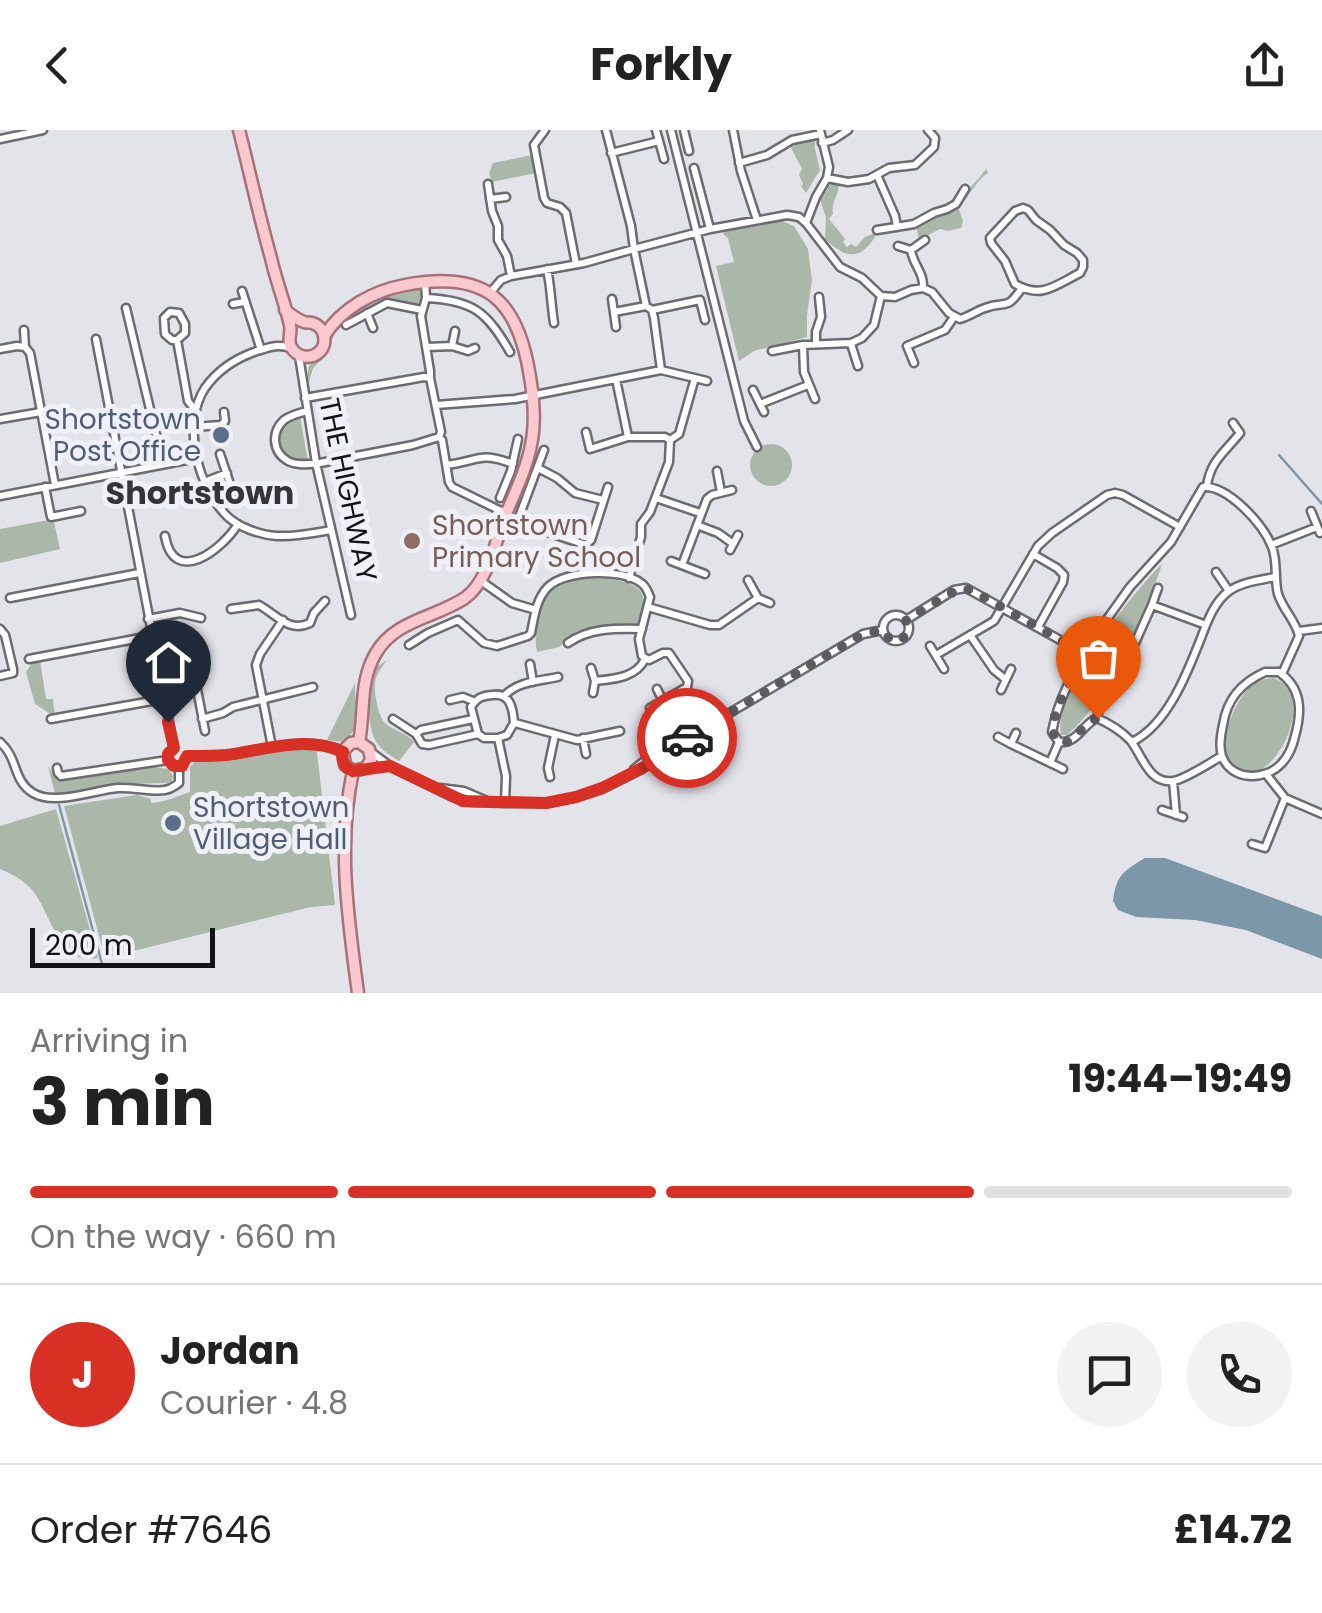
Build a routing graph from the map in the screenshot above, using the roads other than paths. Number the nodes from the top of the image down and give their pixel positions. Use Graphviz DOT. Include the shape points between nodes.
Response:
graph roads {
  1 [pos="43,130"];
  2 [pos="240,130"];
  3 [pos="545,130"];
  4 [pos="606,130"];
  5 [pos="656,130"];
  6 [pos="671,130"];
  7 [pos="684,130"];
  8 [pos="733,130"];
  9 [pos="848,130"];
  10 [pos="928,130"];
  11 [pos="820,132"];
  12 [pos="0,139"];
  13 [pos="659,140"];
  14 [pos="822,143"];
  15 [pos="689,150"];
  16 [pos="612,153"];
  17 [pos="664,159"];
  18 [pos="739,163"];
  19 [pos="694,168"];
  20 [pos="876,175"];
  21 [pos="827,178"];
  22 [pos="488,184"];
  23 [pos="965,189"];
  24 [pos="506,197"];
  25 [pos="490,200"];
  26 [pos="757,220"];
  27 [pos="802,220"];
  28 [pos="897,227"];
  29 [pos="710,228"];
  30 [pos="878,230"];
  31 [pos="696,232"];
  32 [pos="925,240"];
  33 [pos="898,246"];
  34 [pos="634,249"];
  35 [pos="910,250"];
  36 [pos="576,264"];
  37 [pos="546,270"];
  38 [pos="512,276"];
  39 [pos="425,281"];
  40 [pos="923,288"];
  41 [pos="1022,288"];
  42 [pos="242,291"];
  43 [pos="490,293"];
  44 [pos="881,296"];
  45 [pos="819,297"];
  46 [pos="426,298"];
  47 [pos="612,300"];
  48 [pos="244,302"];
  49 [pos="233,304"];
  50 [pos="126,308"];
  51 [pos="649,308"];
  52 [pos="285,310"];
  53 [pos="422,310"];
  54 [pos="614,312"];
  55 [pos="367,313"];
  56 [pos="954,317"];
  57 [pos="705,320"];
  58 [pos="342,321"];
  59 [pos="302,322"];
  60 [pos="554,323"];
  61 [pos="315,324"];
  62 [pos="616,327"];
  63 [pos="372,328"];
  64 [pos="24,330"];
  65 [pos="292,330"];
  66 [pos="455,331"];
  67 [pos="498,332"];
  68 [pos="324,336"];
  69 [pos="488,338"];
  70 [pos="96,340"];
  71 [pos="178,340"];
  72 [pos="134,342"];
  73 [pos="851,343"];
  74 [pos="124,344"];
  75 [pos="816,344"];
  76 [pos="802,345"];
  77 [pos="452,346"];
  78 [pos="26,347"];
  79 [pos="426,347"];
  80 [pos="474,348"];
  81 [pos="0,349"];
  82 [pos="261,350"];
  83 [pos="510,352"];
  84 [pos="772,352"];
  85 [pos="300,353"];
  86 [pos="914,363"];
  87 [pos="858,366"];
  88 [pos="661,370"];
  89 [pos="430,378"];
  90 [pos="616,378"];
  91 [pos="695,378"];
  92 [pos="708,382"];
  93 [pos="808,385"];
  94 [pos="753,390"];
  95 [pos="534,396"];
  96 [pos="305,398"];
  97 [pos="815,399"];
  98 [pos="436,405"];
  99 [pos="307,411"];
  100 [pos="41,412"];
  101 [pos="196,412"];
  102 [pos="224,412"];
  103 [pos="0,419"];
  104 [pos="1233,423"];
  105 [pos="194,427"];
  106 [pos="586,432"];
  107 [pos="439,437"];
  108 [pos="628,437"];
  109 [pos="518,439"];
  110 [pos="670,440"];
  111 [pos="757,446"];
  112 [pos="544,450"];
  113 [pos="220,454"];
  114 [pos="197,458"];
  115 [pos="316,463"];
  116 [pos="163,464"];
  117 [pos="513,464"];
  118 [pos="447,465"];
  119 [pos="538,468"];
  120 [pos="717,471"];
  121 [pos="120,473"];
  122 [pos="227,474"];
  123 [pos="204,482"];
  124 [pos="55,485"];
  125 [pos="1206,486"];
  126 [pos="45,487"];
  127 [pos="608,487"];
  128 [pos="732,490"];
  129 [pos="722,492"];
  130 [pos="234,493"];
  131 [pos="0,496"];
  132 [pos="500,498"];
  133 [pos="656,498"];
  134 [pos="604,500"];
  135 [pos="81,511"];
  136 [pos="1311,511"];
  137 [pos="700,513"];
  138 [pos="506,514"];
  139 [pos="238,524"];
  140 [pos="696,525"];
  141 [pos="1180,527"];
  142 [pos="331,530"];
  143 [pos="1319,530"];
  144 [pos="164,536"];
  145 [pos="738,536"];
  146 [pos="586,545"];
  147 [pos="1272,545"];
  148 [pos="1032,554"];
  149 [pos="671,561"];
  150 [pos="682,565"];
  151 [pos="586,572"];
  152 [pos="1216,572"];
  153 [pos="139,573"];
  154 [pos="705,574"];
  155 [pos="1275,576"];
  156 [pos="629,578"];
  157 [pos="748,580"];
  158 [pos="480,581"];
  159 [pos="1158,588"];
  160 [pos="1229,591"];
  161 [pos="10,598"];
  162 [pos="758,598"];
  163 [pos="325,600"];
  164 [pos="770,603"];
  165 [pos="1152,605"];
  166 [pos="648,608"];
  167 [pos="1002,608"];
  168 [pos="231,609"];
  169 [pos="536,610"];
  170 [pos="351,614"];
  171 [pos="201,618"];
  172 [pos="148,619"];
  173 [pos="283,620"];
  174 [pos="906,620"];
  175 [pos="1206,625"];
  176 [pos="1038,627"];
  177 [pos="1322,628"];
  178 [pos="0,629"];
  179 [pos="642,629"];
  180 [pos="883,630"];
  181 [pos="1299,630"];
  182 [pos="970,635"];
  183 [pos="152,636"];
  184 [pos="421,640"];
  185 [pos="568,643"];
  186 [pos="409,646"];
  187 [pos="930,646"];
  188 [pos="430,649"];
  189 [pos="1080,651"];
  190 [pos="936,655"];
  191 [pos="645,659"];
  192 [pos="29,660"];
  193 [pos="530,664"];
  194 [pos="591,668"];
  195 [pos="944,669"];
  196 [pos="1011,669"];
  197 [pos="200,670"];
  198 [pos="186,673"];
  199 [pos="1282,674"];
  200 [pos="0,676"];
  201 [pos="558,678"];
  202 [pos="195,679"];
  203 [pos="1006,680"];
  204 [pos="595,681"];
  205 [pos="533,682"];
  206 [pos="313,687"];
  207 [pos="657,690"];
  208 [pos="1001,690"];
  209 [pos="593,693"];
  210 [pos="505,696"];
  211 [pos="163,698"];
  212 [pos="262,700"];
  213 [pos="450,700"];
  214 [pos="474,701"];
  215 [pos="664,701"];
  216 [pos="650,708"];
  217 [pos="1098,718"];
  218 [pos="202,719"];
  219 [pos="393,719"];
  220 [pos="473,719"];
  221 [pos="51,720"];
  222 [pos="514,723"];
  223 [pos="205,731"];
  224 [pos="620,731"];
  225 [pos="1016,733"];
  226 [pos="416,734"];
  227 [pos="478,734"];
  228 [pos="555,735"];
  229 [pos="998,736"];
  230 [pos="498,738"];
  231 [pos="583,738"];
  232 [pos="0,742"];
  233 [pos="359,742"];
  234 [pos="1059,742"];
  235 [pos="1132,742"];
  236 [pos="1011,744"];
  237 [pos="272,747"];
  238 [pos="174,748"];
  239 [pos="370,751"];
  240 [pos="343,752"];
  241 [pos="586,754"];
  242 [pos="187,756"];
  243 [pos="1222,756"];
  244 [pos="168,760"];
  245 [pos="1050,763"];
  246 [pos="390,766"];
  247 [pos="179,767"];
  248 [pos="57,768"];
  249 [pos="366,768"];
  250 [pos="1063,769"];
  251 [pos="538,770"];
  252 [pos="353,771"];
  253 [pos="1266,774"];
  254 [pos="1173,782"];
  255 [pos="1285,798"];
  256 [pos="505,803"];
  257 [pos="1162,810"];
  258 [pos="1322,814"];
  259 [pos="1252,844"];
  260 [pos="358,993"];
  1 -- 12 [label="street"];
  2 -- 52 [label="main road"];
  3 -- 36 [label="street" via="534,145 544,198 566,214"];
  4 -- 16 [label="street"];
  5 -- 13 [label="street"];
  6 -- 31 [label="street"];
  7 -- 15 [label="street"];
  8 -- 18 [label="street"];
  9 -- 14 [label="street"];
  10 -- 20 [label="street" via="934,147 920,162"];
  11 -- 14 [label="street"];
  11 -- 18 [label="street"];
  13 -- 16 [label="street"];
  13 -- 17 [label="street"];
  14 -- 21 [label="street"];
  16 -- 34 [label="street"];
  18 -- 26 [label="street"];
  19 -- 29 [label="street"];
  20 -- 21 [label="street" via="860,182"];
  20 -- 28 [label="street"];
  21 -- 27 [label="street"];
  22 -- 25 [label="street"];
  23 -- 28 [label="street" via="956,204"];
  24 -- 25 [label="street"];
  25 -- 38 [label="street"];
  26 -- 27 [label="street"];
  26 -- 29 [label="street"];
  27 -- 44 [label="street" via="840,267"];
  28 -- 30 [label="street"];
  29 -- 31 [label="street"];
  31 -- 34 [label="street"];
  31 -- 111 [label="street" via="744,422"];
  32 -- 35 [label="street"];
  33 -- 35 [label="street"];
  34 -- 36 [label="street"];
  34 -- 51 [label="street"];
  35 -- 40 [label="street"];
  36 -- 37 [label="street"];
  37 -- 38 [label="street"];
  37 -- 60 [label="street"];
  38 -- 43 [label="street"];
  39 -- 43 [label="main road" via="460,282"];
  39 -- 46 [label="street"];
  39 -- 58 [label="main road" via="356,304"];
  40 -- 44 [label="street"];
  40 -- 56 [label="street"];
  41 -- 41 [label="street" via="1038,292 1083,267 1077,253 1024,208 990,238"];
  41 -- 56 [label="street" via="1005,306"];
  42 -- 48 [label="street"];
  43 -- 95 [label="main road" via="519,330"];
  44 -- 73 [label="street" via="874,325"];
  45 -- 75 [label="street"];
  46 -- 53 [label="street"];
  46 -- 67 [label="street" via="466,304"];
  47 -- 54 [label="street"];
  48 -- 49 [label="street"];
  48 -- 82 [label="street"];
  50 -- 72 [label="street"];
  51 -- 54 [label="street"];
  51 -- 57 [label="street" via="700,300"];
  51 -- 88 [label="street"];
  52 -- 59 [label="main road"];
  52 -- 65 [label="main road"];
  53 -- 55 [label="street" via="387,303"];
  53 -- 79 [label="street"];
  54 -- 62 [label="street"];
  55 -- 58 [label="street"];
  55 -- 63 [label="street"];
  56 -- 86 [label="street" via="945,330 907,346"];
  58 -- 61 [label="main road"];
  58 -- 68 [label="main road"];
  59 -- 61 [label="main road"];
  59 -- 65 [label="main road"];
  61 -- 68 [label="main road"];
  64 -- 78 [label="street"];
  65 -- 85 [label="main road" via="289,339"];
  66 -- 77 [label="street"];
  67 -- 69 [label="street"];
  67 -- 83 [label="street"];
  68 -- 85 [label="main road" via="319,352"];
  70 -- 121 [label="street"];
  71 -- 71 [label="street" via="165,334 170,312 185,324"];
  71 -- 101 [label="street"];
  72 -- 74 [label="street"];
  72 -- 116 [label="street"];
  73 -- 75 [label="street"];
  73 -- 87 [label="street"];
  75 -- 76 [label="street"];
  76 -- 84 [label="street"];
  76 -- 93 [label="street"];
  77 -- 79 [label="street"];
  77 -- 80 [label="street"];
  78 -- 81 [label="street"];
  78 -- 100 [label="street"];
  79 -- 89 [label="street"];
  82 -- 85 [label="street" via="278,345"];
  82 -- 101 [label="street" via="216,374"];
  85 -- 96 [label="street, THE HIGHWAY"];
  88 -- 90 [label="street"];
  88 -- 91 [label="street"];
  89 -- 96 [label="street"];
  89 -- 98 [label="street"];
  90 -- 95 [label="street"];
  90 -- 108 [label="street"];
  91 -- 92 [label="street"];
  91 -- 110 [label="street" via="678,434"];
  93 -- 94 [label="street" via="762,408"];
  93 -- 97 [label="street"];
  95 -- 98 [label="street"];
  95 -- 138 [label="main road" via="531,447"];
  96 -- 99 [label="street, THE HIGHWAY"];
  98 -- 107 [label="street"];
  99 -- 115 [label="street, THE HIGHWAY"];
  99 -- 115 [label="street" via="282,422 274,444 289,461"];
  100 -- 103 [label="street"];
  100 -- 124 [label="street"];
  101 -- 105 [label="street"];
  102 -- 105 [label="street" via="221,425"];
  104 -- 125 [label="street" via="1240,433 1214,462"];
  105 -- 114 [label="street"];
  106 -- 108 [label="street" via="590,448"];
  107 -- 115 [label="street"];
  107 -- 118 [label="street"];
  108 -- 110 [label="street"];
  109 -- 117 [label="street"];
  110 -- 133 [label="street"];
  112 -- 119 [label="street"];
  113 -- 122 [label="street"];
  114 -- 116 [label="street"];
  114 -- 123 [label="street"];
  115 -- 142 [label="street, THE HIGHWAY"];
  116 -- 121 [label="street"];
  117 -- 118 [label="street" via="484,456"];
  117 -- 132 [label="street"];
  118 -- 138 [label="street" via="452,487"];
  119 -- 134 [label="street" via="575,493"];
  119 -- 146 [label="street" via="520,523"];
  120 -- 129 [label="street"];
  121 -- 124 [label="street"];
  121 -- 153 [label="street"];
  122 -- 123 [label="street"];
  122 -- 130 [label="street"];
  123 -- 139 [label="street"];
  124 -- 126 [label="street"];
  125 -- 141 [label="street"];
  125 -- 147 [label="street" via="1237,502"];
  126 -- 131 [label="street"];
  126 -- 135 [label="street" via="51,516"];
  127 -- 134 [label="street"];
  128 -- 129 [label="street"];
  129 -- 137 [label="street" via="707,499"];
  133 -- 137 [label="street"];
  133 -- 156 [label="street" via="641,524"];
  134 -- 146 [label="street"];
  136 -- 143 [label="street"];
  137 -- 140 [label="street"];
  138 -- 158 [label="main road"];
  139 -- 142 [label="street" via="276,536"];
  139 -- 144 [label="street" via="222,544 183,561 169,558"];
  140 -- 145 [label="street" via="731,547"];
  140 -- 150 [label="street"];
  141 -- 148 [label="street" via="1115,493 1092,503"];
  141 -- 189 [label="street"];
  142 -- 170 [label="street, THE HIGHWAY"];
  143 -- 147 [label="street"];
  146 -- 151 [label="street"];
  147 -- 155 [label="street"];
  148 -- 167 [label="street"];
  148 -- 176 [label="street" via="1064,575"];
  149 -- 150 [label="street"];
  150 -- 154 [label="street"];
  151 -- 156 [label="street"];
  151 -- 169 [label="street" via="554,582"];
  152 -- 160 [label="street"];
  153 -- 161 [label="street"];
  153 -- 172 [label="street"];
  155 -- 160 [label="street"];
  155 -- 181 [label="street" via="1281,602"];
  156 -- 166 [label="street" via="648,591"];
  157 -- 162 [label="street"];
  158 -- 169 [label="street"];
  158 -- 233 [label="main road" via="456,603 390,635 374,656"];
  159 -- 165 [label="street"];
  160 -- 175 [label="street"];
  162 -- 164 [label="street"];
  162 -- 166 [label="street" via="718,625"];
  163 -- 173 [label="street" via="313,626"];
  165 -- 175 [label="street"];
  165 -- 217 [label="street"];
  166 -- 179 [label="street"];
  167 -- 174 [label="street" via="960,588"];
  167 -- 176 [label="street"];
  167 -- 182 [label="street"];
  168 -- 173 [label="street" via="258,604"];
  169 -- 184 [label="street" via="528,636 497,646 458,620"];
  171 -- 172 [label="street"];
  172 -- 183 [label="street"];
  173 -- 212 [label="street" via="257,659"];
  174 -- 180 [label="street" via="890,617"];
  174 -- 180 [label="street" via="902,640 890,640"];
  175 -- 235 [label="street" via="1159,722"];
  176 -- 189 [label="street"];
  177 -- 181 [label="street"];
  178 -- 200 [label="street" via="13,673"];
  179 -- 185 [label="street" via="600,630"];
  179 -- 191 [label="street"];
  180 -- 256 [label="street" via="863,634 602,788 546,803"];
  181 -- 199 [label="street"];
  182 -- 190 [label="street"];
  182 -- 203 [label="street"];
  183 -- 192 [label="street"];
  183 -- 211 [label="street"];
  184 -- 186 [label="street"];
  184 -- 188 [label="street"];
  187 -- 190 [label="street"];
  189 -- 234 [label="street" via="1054,722"];
  190 -- 195 [label="street"];
  191 -- 204 [label="street" via="625,676"];
  191 -- 215 [label="street" via="670,653 687,678 687,687"];
  193 -- 205 [label="street"];
  194 -- 204 [label="street"];
  196 -- 203 [label="street"];
  197 -- 202 [label="street"];
  198 -- 202 [label="street"];
  199 -- 243 [label="street" via="1265,672 1234,696 1222,726"];
  199 -- 253 [label="street" via="1297,692 1299,721 1282,764"];
  201 -- 205 [label="street"];
  202 -- 218 [label="street"];
  203 -- 208 [label="street"];
  204 -- 209 [label="street"];
  205 -- 210 [label="street"];
  206 -- 212 [label="street"];
  207 -- 215 [label="street"];
  210 -- 214 [label="street"];
  210 -- 222 [label="street"];
  211 -- 221 [label="street"];
  211 -- 238 [label="street"];
  212 -- 218 [label="street"];
  212 -- 237 [label="street"];
  213 -- 214 [label="street"];
  214 -- 220 [label="street"];
  215 -- 216 [label="street"];
  217 -- 234 [label="street"];
  217 -- 235 [label="street"];
  218 -- 223 [label="street"];
  219 -- 226 [label="street"];
  220 -- 226 [label="street"];
  220 -- 227 [label="street"];
  222 -- 228 [label="street"];
  222 -- 230 [label="street"];
  224 -- 231 [label="street"];
  225 -- 236 [label="street"];
  226 -- 227 [label="street" via="430,745"];
  227 -- 230 [label="street"];
  228 -- 231 [label="street"];
  228 -- 251 [label="street" via="549,772"];
  229 -- 236 [label="street"];
  230 -- 256 [label="street"];
  231 -- 241 [label="street"];
  232 -- 247 [label="street" via="25,787 44,798 165,790 179,782"];
  233 -- 239 [label="main road"];
  233 -- 240 [label="main road"];
  234 -- 245 [label="street"];
  235 -- 254 [label="street" via="1158,778"];
  236 -- 245 [label="street"];
  237 -- 240 [label="street" via="316,744"];
  237 -- 242 [label="street"];
  238 -- 242 [label="street"];
  238 -- 244 [label="street"];
  239 -- 246 [label="street"];
  239 -- 249 [label="main road"];
  240 -- 252 [label="main road"];
  242 -- 247 [label="street"];
  243 -- 253 [label="street" via="1245,776"];
  243 -- 254 [label="street"];
  244 -- 247 [label="street"];
  244 -- 248 [label="street" via="62,776"];
  245 -- 250 [label="street"];
  246 -- 249 [label="street"];
  246 -- 256 [label="street" via="438,788"];
  249 -- 252 [label="main road"];
  252 -- 260 [label="main road" via="343,860"];
  253 -- 255 [label="street"];
  254 -- 257 [label="street" via="1180,816"];
  255 -- 258 [label="street"];
  255 -- 259 [label="street" via="1265,848"];
}
